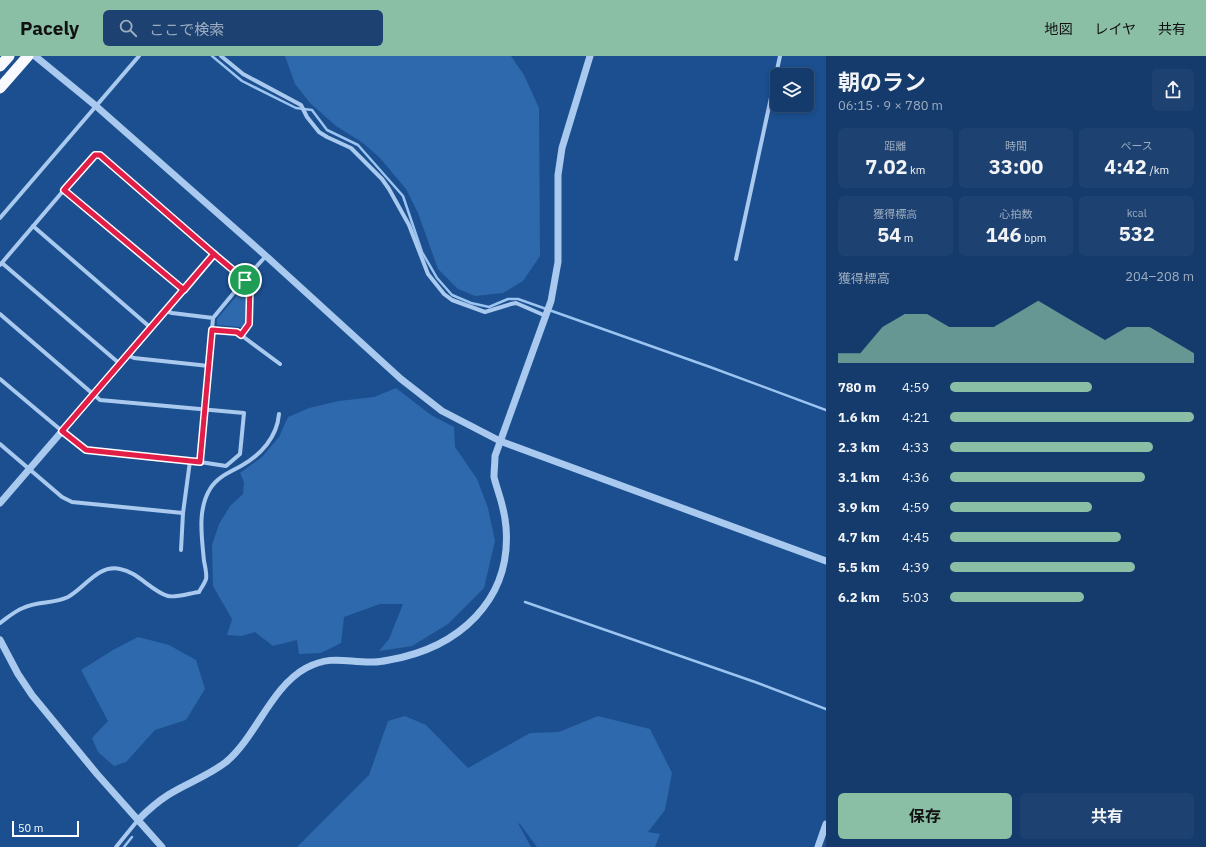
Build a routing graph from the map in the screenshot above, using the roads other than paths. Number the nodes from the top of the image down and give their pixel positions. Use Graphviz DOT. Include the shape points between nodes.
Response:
graph roads {
  1 [pos="9,56"];
  2 [pos="28,56"];
  3 [pos="35,56"];
  4 [pos="139,56"];
  5 [pos="221,56"];
  6 [pos="590,56"];
  7 [pos="780,56"];
  8 [pos="0,66"];
  9 [pos="0,88"];
  10 [pos="96,106"];
  11 [pos="64,190"];
  12 [pos="0,218"];
  13 [pos="34,226"];
  14 [pos="214,254"];
  15 [pos="266,256"];
  16 [pos="736,259"];
  17 [pos="1,264"];
  18 [pos="245,280"];
  19 [pos="241,284"];
  20 [pos="184,290"];
  21 [pos="166,311"];
  22 [pos="0,314"];
  23 [pos="546,315"];
  24 [pos="213,318"];
  25 [pos="151,328"];
  26 [pos="212,330"];
  27 [pos="241,335"];
  28 [pos="127,356"];
  29 [pos="120,364"];
  30 [pos="280,364"];
  31 [pos="208,366"];
  32 [pos="0,379"];
  33 [pos="94,394"];
  34 [pos="205,410"];
  35 [pos="279,414"];
  36 [pos="62,431"];
  37 [pos="500,441"];
  38 [pos="0,444"];
  39 [pos="190,461"];
  40 [pos="200,462"];
  41 [pos="29,469"];
  42 [pos="0,503"];
  43 [pos="183,513"];
  44 [pos="181,550"];
  45 [pos="826,561"];
  46 [pos="0,623"];
  47 [pos="0,640"];
  48 [pos="138,820"];
  49 [pos="826,824"];
  50 [pos="116,847"];
  51 [pos="162,847"];
  52 [pos="818,847"];
  1 -- 8 [label="highway"];
  2 -- 9 [label="highway"];
  3 -- 10 [label="street"];
  4 -- 10 [label="street"];
  5 -- 23 [label="street" via="243,74 301,105 319,132 351,148 382,179 409,225 428,274 444,294 452,300 485,312 516,303"];
  6 -- 23 [label="street" via="562,148 558,175 558,262"];
  7 -- 16 [label="street"];
  10 -- 12 [label="street"];
  10 -- 15 [label="street"];
  11 -- 13 [label="street"];
  11 -- 14 [label="street" via="95,155 100,155"];
  11 -- 20 [label="street"];
  13 -- 17 [label="street"];
  13 -- 25 [label="street"];
  14 -- 18 [label="street"];
  14 -- 20 [label="street"];
  15 -- 18 [label="street"];
  15 -- 37 [label="street" via="401,379 442,412"];
  17 -- 29 [label="street"];
  18 -- 27 [label="street" via="250,284 249,324"];
  19 -- 24 [label="street"];
  20 -- 21 [label="street"];
  21 -- 24 [label="street"];
  21 -- 25 [label="street"];
  22 -- 33 [label="street"];
  23 -- 37 [label="street"];
  24 -- 26 [label="street"];
  25 -- 28 [label="street"];
  26 -- 27 [label="street" via="237,332"];
  26 -- 31 [label="street"];
  27 -- 30 [label="street"];
  28 -- 29 [label="street"];
  28 -- 31 [label="street"];
  29 -- 33 [label="street"];
  31 -- 34 [label="street"];
  32 -- 36 [label="street"];
  33 -- 34 [label="street" via="100,400"];
  33 -- 36 [label="street"];
  34 -- 40 [label="street"];
  34 -- 40 [label="street" via="244,413 240,454 226,466"];
  35 -- 46 [label="street" via="278,424 268,444 241,466 224,475 209,490 201,518 206,578 199,592 169,596 132,574 120,569 107,569 69,597 23,608"];
  36 -- 39 [label="street" via="86,450"];
  36 -- 41 [label="street"];
  37 -- 45 [label="street"];
  37 -- 48 [label="street" via="495,456 494,477 506,526 506,555 502,575 492,595 475,618 446,640 404,657 374,662 336,659 305,668 278,694 226,762 167,796"];
  38 -- 41 [label="street"];
  39 -- 40 [label="street"];
  39 -- 43 [label="street"];
  41 -- 42 [label="street"];
  41 -- 43 [label="street" via="62,497 72,502"];
  43 -- 44 [label="street"];
  47 -- 48 [label="street" via="32,695"];
  48 -- 50 [label="street"];
  48 -- 51 [label="street"];
  49 -- 52 [label="street"];
}
